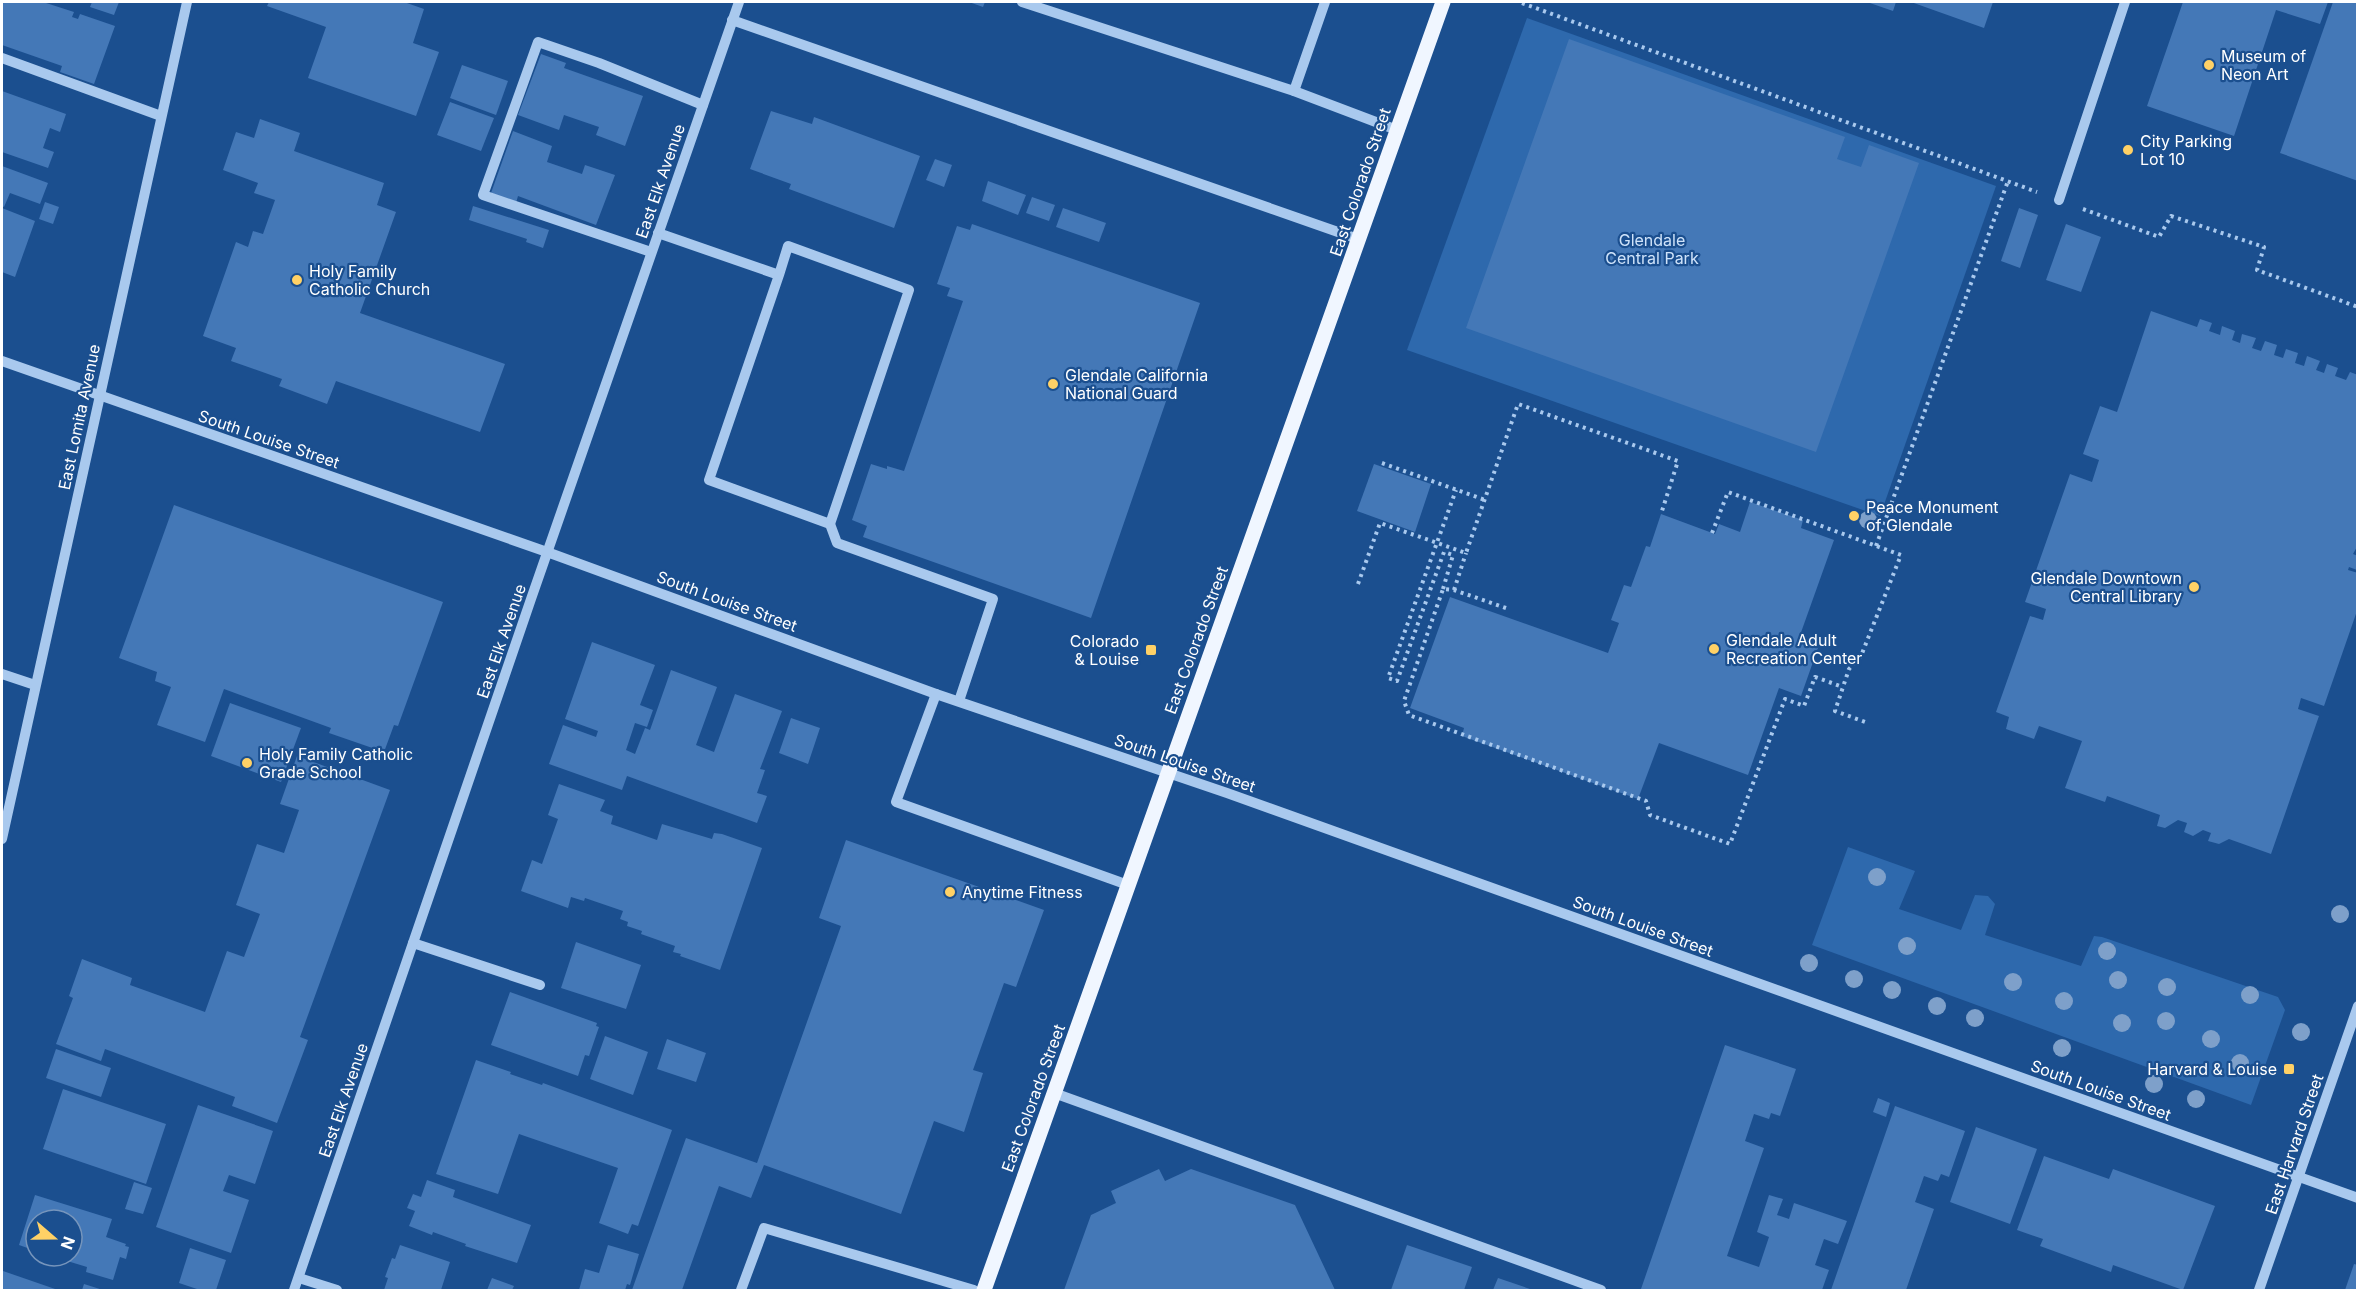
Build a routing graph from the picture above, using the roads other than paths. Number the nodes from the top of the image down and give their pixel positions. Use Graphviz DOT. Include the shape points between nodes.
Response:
graph roads {
  1 [pos="187,2"];
  2 [pos="739,2"];
  3 [pos="1022,2"];
  4 [pos="1325,2"];
  5 [pos="1443,2"];
  6 [pos="2125,2"];
  7 [pos="732,20"];
  8 [pos="2,58"];
  9 [pos="1294,91"];
  10 [pos="703,105"];
  11 [pos="161,116"];
  12 [pos="1397,130"];
  13 [pos="2059,200"];
  14 [pos="658,232"];
  15 [pos="1358,239"];
  16 [pos="651,252"];
  17 [pos="779,275"];
  18 [pos="2,361"];
  19 [pos="99,396"];
  20 [pos="830,524"];
  21 [pos="547,552"];
  22 [pos="2,674"];
  23 [pos="35,685"];
  24 [pos="936,694"];
  25 [pos="959,701"];
  26 [pos="1168,772"];
  27 [pos="2,839"];
  28 [pos="1128,885"];
  29 [pos="413,943"];
  30 [pos="540,985"];
  31 [pos="2358,1006"];
  32 [pos="1054,1093"];
  33 [pos="2299,1177"];
  34 [pos="2358,1198"];
  35 [pos="299,1278"];
  36 [pos="294,1290"];
  37 [pos="337,1290"];
  38 [pos="741,1290"];
  39 [pos="974,1290"];
  40 [pos="984,1290"];
  41 [pos="1601,1290"];
  42 [pos="2259,1290"];
  1 -- 11 [label="street, East Lomita Avenue"];
  2 -- 7 [label="street, East Elk Avenue"];
  3 -- 9 [label="street"];
  4 -- 9 [label="street"];
  5 -- 12 [label="main road, East Colorado Street"];
  6 -- 13 [label="street"];
  7 -- 10 [label="street, East Elk Avenue"];
  7 -- 15 [label="street"];
  8 -- 11 [label="street"];
  9 -- 12 [label="street"];
  10 -- 14 [label="street, East Elk Avenue"];
  10 -- 16 [label="street" via="538,42 483,195"];
  11 -- 19 [label="street, East Lomita Avenue"];
  12 -- 15 [label="main road, East Colorado Street"];
  14 -- 16 [label="street, East Elk Avenue"];
  14 -- 17 [label="street"];
  15 -- 26 [label="main road, East Colorado Street"];
  16 -- 21 [label="street, East Elk Avenue"];
  17 -- 20 [label="street" via="709,480"];
  17 -- 20 [label="street" via="788,246 909,290"];
  18 -- 19 [label="street, South Louise Street"];
  19 -- 21 [label="street, South Louise Street"];
  19 -- 23 [label="street, East Lomita Avenue"];
  20 -- 25 [label="street" via="837,543 993,599"];
  21 -- 24 [label="street, South Louise Street"];
  21 -- 29 [label="street, East Elk Avenue"];
  22 -- 23 [label="street"];
  23 -- 27 [label="street, East Lomita Avenue"];
  24 -- 25 [label="street, South Louise Street"];
  24 -- 28 [label="street" via="896,802"];
  25 -- 26 [label="street, South Louise Street"];
  26 -- 28 [label="main road, East Colorado Street"];
  26 -- 33 [label="street, South Louise Street"];
  28 -- 32 [label="main road, East Colorado Street"];
  29 -- 30 [label="street"];
  29 -- 35 [label="street, East Elk Avenue"];
  31 -- 33 [label="street, East Harvard Street"];
  32 -- 40 [label="main road, East Colorado Street"];
  32 -- 41 [label="street"];
  33 -- 34 [label="street, South Louise Street"];
  33 -- 42 [label="street, East Harvard Street"];
  35 -- 36 [label="street, East Elk Avenue"];
  35 -- 37 [label="street"];
  38 -- 39 [label="street" via="764,1228"];
}
